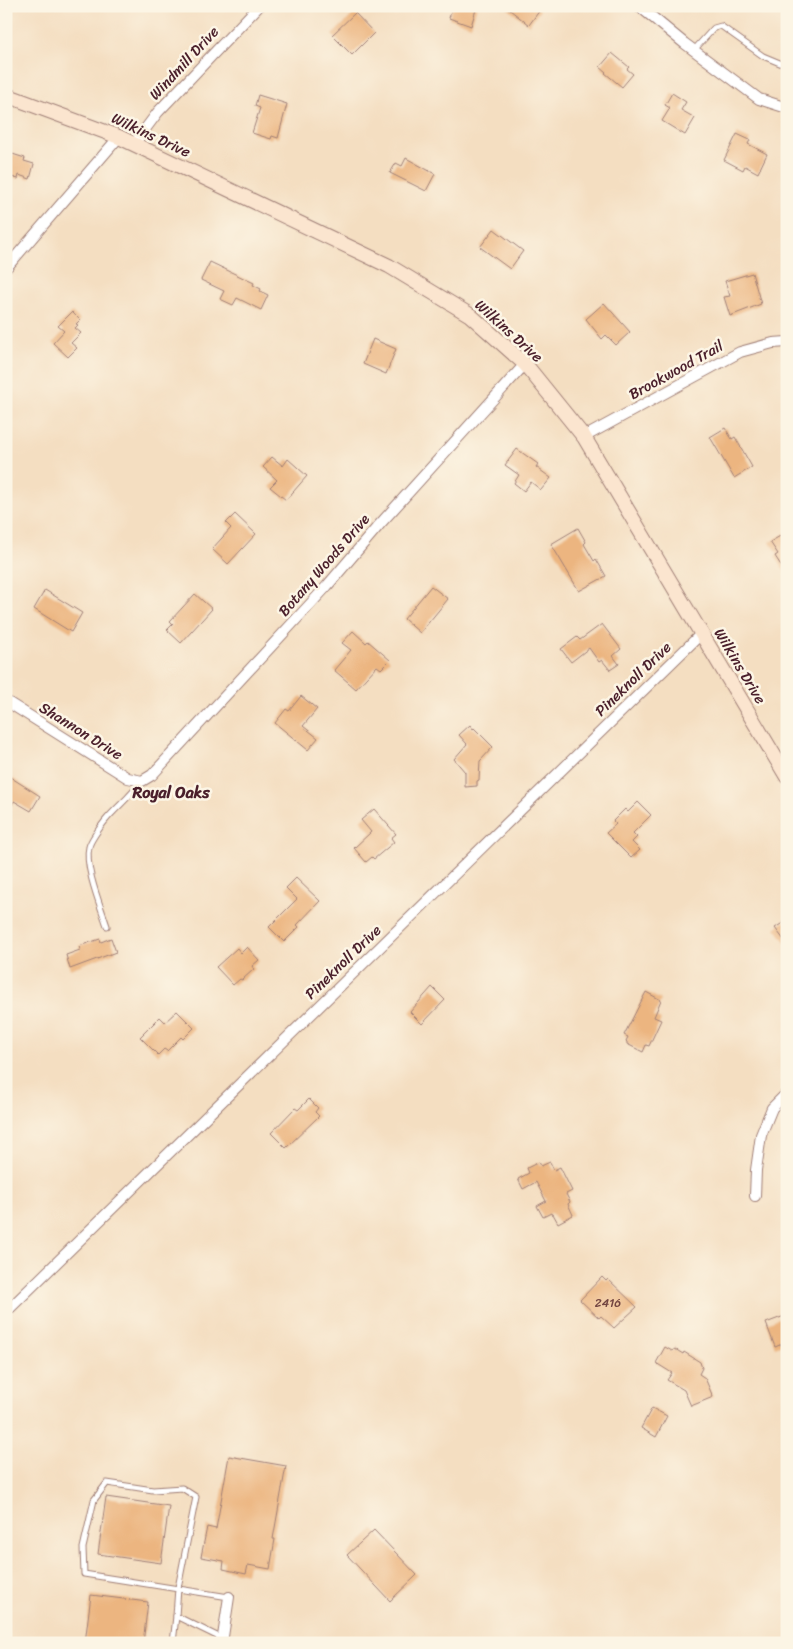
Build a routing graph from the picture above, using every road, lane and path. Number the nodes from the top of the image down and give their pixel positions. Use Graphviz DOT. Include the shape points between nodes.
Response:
graph roads {
  1 [pos="259,6"];
  2 [pos="639,6"];
  3 [pos="694,50"];
  4 [pos="787,66"];
  5 [pos="6,95"];
  6 [pos="787,108"];
  7 [pos="119,137"];
  8 [pos="134,144"];
  9 [pos="6,268"];
  10 [pos="787,342"];
  11 [pos="525,364"];
  12 [pos="584,437"];
  13 [pos="702,633"];
  14 [pos="6,701"];
  15 [pos="787,777"];
  16 [pos="142,781"];
  17 [pos="107,926"];
  18 [pos="787,1093"];
  19 [pos="755,1196"];
  20 [pos="6,1312"];
  21 [pos="178,1588"];
  22 [pos="229,1598"];
  23 [pos="176,1616"];
  24 [pos="222,1641"];
  25 [pos="173,1643"];
  1 -- 8 [label="street, Windmill Drive" via="158,112"];
  2 -- 3 [label="street"];
  3 -- 4 [label="lane" via="714,28 722,26 764,56"];
  3 -- 6 [label="street" via="759,99"];
  5 -- 7 [label="street, Wilkins Drive"];
  7 -- 8 [label="street, Wilkins Drive"];
  7 -- 9 [label="street"];
  8 -- 11 [label="street, Wilkins Drive" via="388,266 470,315"];
  10 -- 12 [label="street, Brookwood Trail" via="740,352"];
  11 -- 12 [label="street, Wilkins Drive"];
  11 -- 16 [label="street, Botany Woods Drive" via="314,600 152,775"];
  12 -- 13 [label="street, Wilkins Drive"];
  13 -- 15 [label="street, Wilkins Drive"];
  13 -- 20 [label="street, Pineknoll Drive"];
  14 -- 16 [label="street, Shannon Drive" via="128,778"];
  16 -- 17 [label="lane" via="105,821 89,847 92,878"];
  18 -- 19 [label="street" via="772,1108 761,1136"];
  21 -- 21 [label="lane" via="196,1497 182,1488 153,1490 107,1483 94,1500 83,1548 84,1574"];
  21 -- 22 [label="lane"];
  21 -- 23 [label="lane"];
  22 -- 24 [label="street"];
  23 -- 24 [label="lane"];
  23 -- 25 [label="lane"];
}
